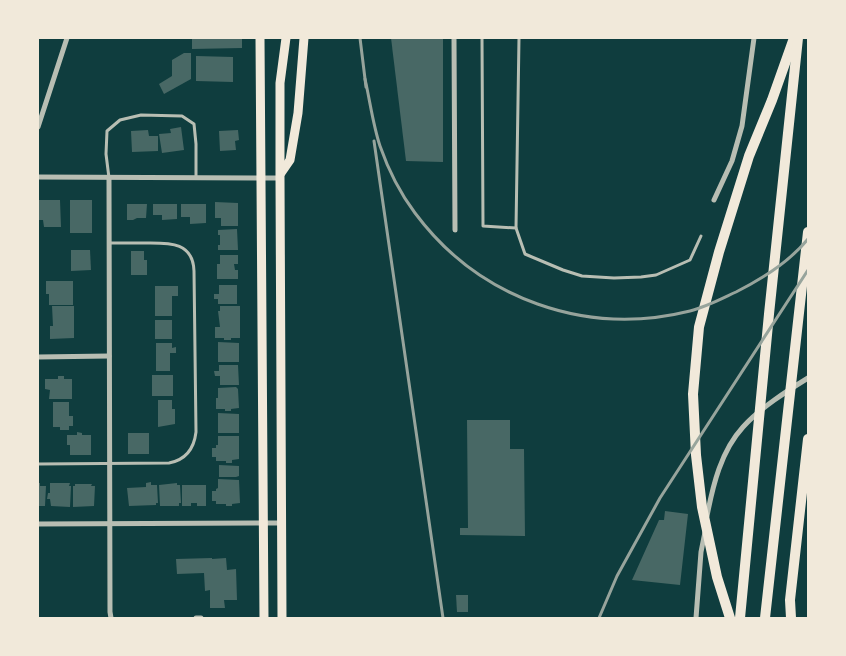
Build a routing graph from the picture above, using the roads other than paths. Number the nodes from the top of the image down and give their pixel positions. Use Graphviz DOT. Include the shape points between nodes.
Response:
graph roads {
  1 [pos="67,38"];
  2 [pos="260,38"];
  3 [pos="286,38"];
  4 [pos="304,38"];
  5 [pos="454,38"];
  6 [pos="482,38"];
  7 [pos="519,38"];
  8 [pos="754,38"];
  9 [pos="794,38"];
  10 [pos="798,38"];
  11 [pos="38,126"];
  12 [pos="280,176"];
  13 [pos="38,177"];
  14 [pos="109,178"];
  15 [pos="196,178"];
  16 [pos="261,178"];
  17 [pos="714,200"];
  18 [pos="516,228"];
  19 [pos="455,230"];
  20 [pos="808,232"];
  21 [pos="701,236"];
  22 [pos="109,243"];
  23 [pos="263,354"];
  24 [pos="281,354"];
  25 [pos="109,356"];
  26 [pos="38,357"];
  27 [pos="808,378"];
  28 [pos="808,439"];
  29 [pos="38,464"];
  30 [pos="109,464"];
  31 [pos="110,523"];
  32 [pos="263,523"];
  33 [pos="281,523"];
  34 [pos="38,524"];
  35 [pos="112,618"];
  36 [pos="196,618"];
  37 [pos="201,618"];
  38 [pos="264,618"];
  39 [pos="282,618"];
  40 [pos="696,618"];
  41 [pos="730,618"];
  42 [pos="738,618"];
  43 [pos="765,618"];
  44 [pos="791,618"];
  1 -- 11 [label="street"];
  2 -- 16 [label="main road"];
  3 -- 12 [label="main road" via="280,83"];
  4 -- 12 [label="main road" via="298,113 290,160"];
  5 -- 19 [label="street"];
  6 -- 18 [label="lane" via="483,226"];
  7 -- 18 [label="lane"];
  8 -- 17 [label="street" via="742,126 732,161"];
  9 -- 41 [label="highway" via="749,156 719,252 700,328 693,394 696,455 713,560"];
  10 -- 42 [label="highway"];
  12 -- 16 [label="street"];
  12 -- 24 [label="main road"];
  13 -- 14 [label="street"];
  14 -- 15 [label="street"];
  14 -- 15 [label="lane" via="107,131 120,120 141,115 182,116 194,124"];
  14 -- 22 [label="street"];
  15 -- 16 [label="street"];
  16 -- 23 [label="main road"];
  18 -- 21 [label="lane" via="525,254 582,276 614,278 656,275 672,270 690,260"];
  20 -- 43 [label="highway"];
  22 -- 25 [label="street"];
  22 -- 30 [label="lane" via="170,243 183,248 191,257 194,271 196,432 191,450 174,462"];
  23 -- 24 [label="main road"];
  23 -- 32 [label="main road"];
  24 -- 33 [label="main road"];
  25 -- 26 [label="street"];
  25 -- 30 [label="street"];
  27 -- 40 [label="street" via="743,427 723,461 712,487 701,552"];
  28 -- 44 [label="highway" via="790,600"];
  29 -- 30 [label="lane"];
  30 -- 31 [label="street"];
  31 -- 32 [label="street"];
  31 -- 34 [label="street"];
  31 -- 35 [label="street"];
  32 -- 33 [label="street"];
  32 -- 38 [label="main road"];
  33 -- 39 [label="main road"];
  36 -- 37 [label="street"];
}
